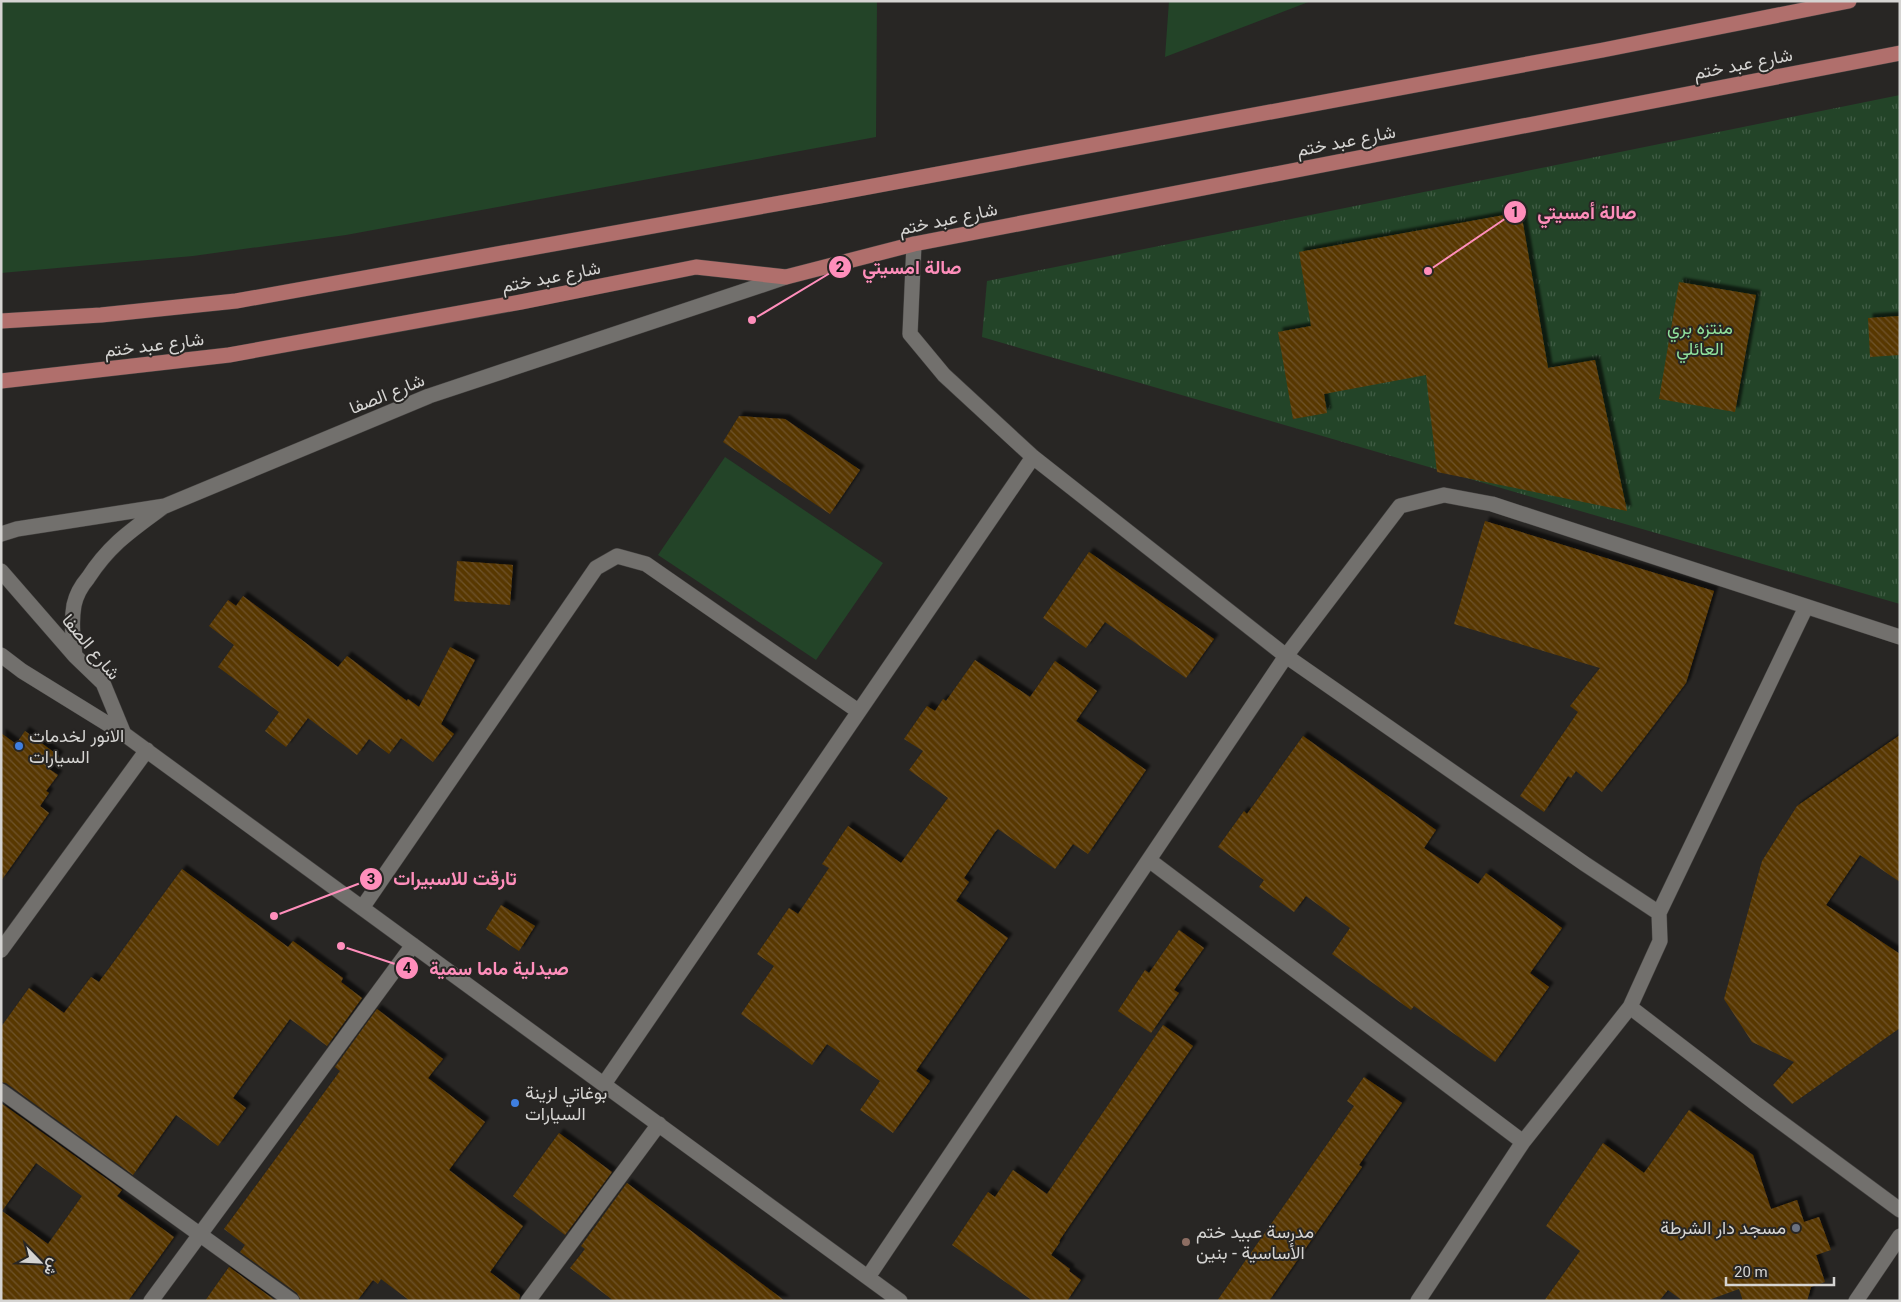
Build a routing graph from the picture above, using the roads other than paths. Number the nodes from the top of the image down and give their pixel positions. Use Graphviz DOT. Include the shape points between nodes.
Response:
graph roads {
  1 [pos="1849,1"];
  2 [pos="1900,53"];
  3 [pos="914,244"];
  4 [pos="786,277"];
  5 [pos="1,321"];
  6 [pos="1,381"];
  7 [pos="1032,457"];
  8 [pos="166,506"];
  9 [pos="1,534"];
  10 [pos="1,571"];
  11 [pos="1806,607"];
  12 [pos="1900,637"];
  13 [pos="1,655"];
  14 [pos="75,656"];
  15 [pos="1286,656"];
  16 [pos="858,711"];
  17 [pos="124,734"];
  18 [pos="147,750"];
  19 [pos="1149,860"];
  20 [pos="362,908"];
  21 [pos="1659,914"];
  22 [pos="413,945"];
  23 [pos="1,950"];
  24 [pos="1630,1007"];
  25 [pos="604,1084"];
  26 [pos="1,1091"];
  27 [pos="659,1124"];
  28 [pos="1523,1142"];
  29 [pos="1900,1210"];
  30 [pos="199,1234"];
  31 [pos="1900,1236"];
  32 [pos="868,1277"];
  33 [pos="898,1300"];
  34 [pos="151,1301"];
  35 [pos="292,1301"];
  36 [pos="528,1301"];
  37 [pos="1418,1301"];
  38 [pos="1856,1301"];
  1 -- 5 [label="main road, شارع عبد ختم" via="830,194 236,301 101,315"];
  2 -- 3 [label="main road, شارع عبد ختم"];
  3 -- 4 [label="main road, شارع عبد ختم"];
  3 -- 7 [label="street" via="910,334 944,375"];
  4 -- 6 [label="main road, شارع عبد ختم" via="696,267 229,355"];
  4 -- 8 [label="street, شارع الصفا" via="429,396"];
  7 -- 15 [label="street"];
  7 -- 16 [label="street"];
  8 -- 9 [label="street, شارع الصفا"];
  8 -- 14 [label="street" via="115,542 83,585 74,604"];
  10 -- 14 [label="street, شارع الصفا"];
  11 -- 12 [label="street"];
  11 -- 15 [label="street" via="1492,504 1444,495 1400,506"];
  11 -- 21 [label="street"];
  13 -- 17 [label="street"];
  14 -- 17 [label="street, شارع الصفا" via="103,683"];
  15 -- 19 [label="street"];
  15 -- 21 [label="street"];
  16 -- 20 [label="street" via="646,564 617,556 596,568"];
  16 -- 25 [label="street"];
  17 -- 18 [label="street"];
  18 -- 20 [label="street"];
  18 -- 23 [label="street"];
  19 -- 28 [label="street"];
  19 -- 32 [label="street"];
  20 -- 22 [label="street"];
  21 -- 24 [label="street" via="1660,941"];
  22 -- 25 [label="street"];
  22 -- 30 [label="street"];
  24 -- 28 [label="street"];
  24 -- 29 [label="street"];
  25 -- 27 [label="street"];
  26 -- 30 [label="street"];
  27 -- 32 [label="street"];
  27 -- 36 [label="street"];
  28 -- 37 [label="street"];
  30 -- 34 [label="street"];
  30 -- 35 [label="street"];
  31 -- 38 [label="street"];
  32 -- 33 [label="street"];
}
